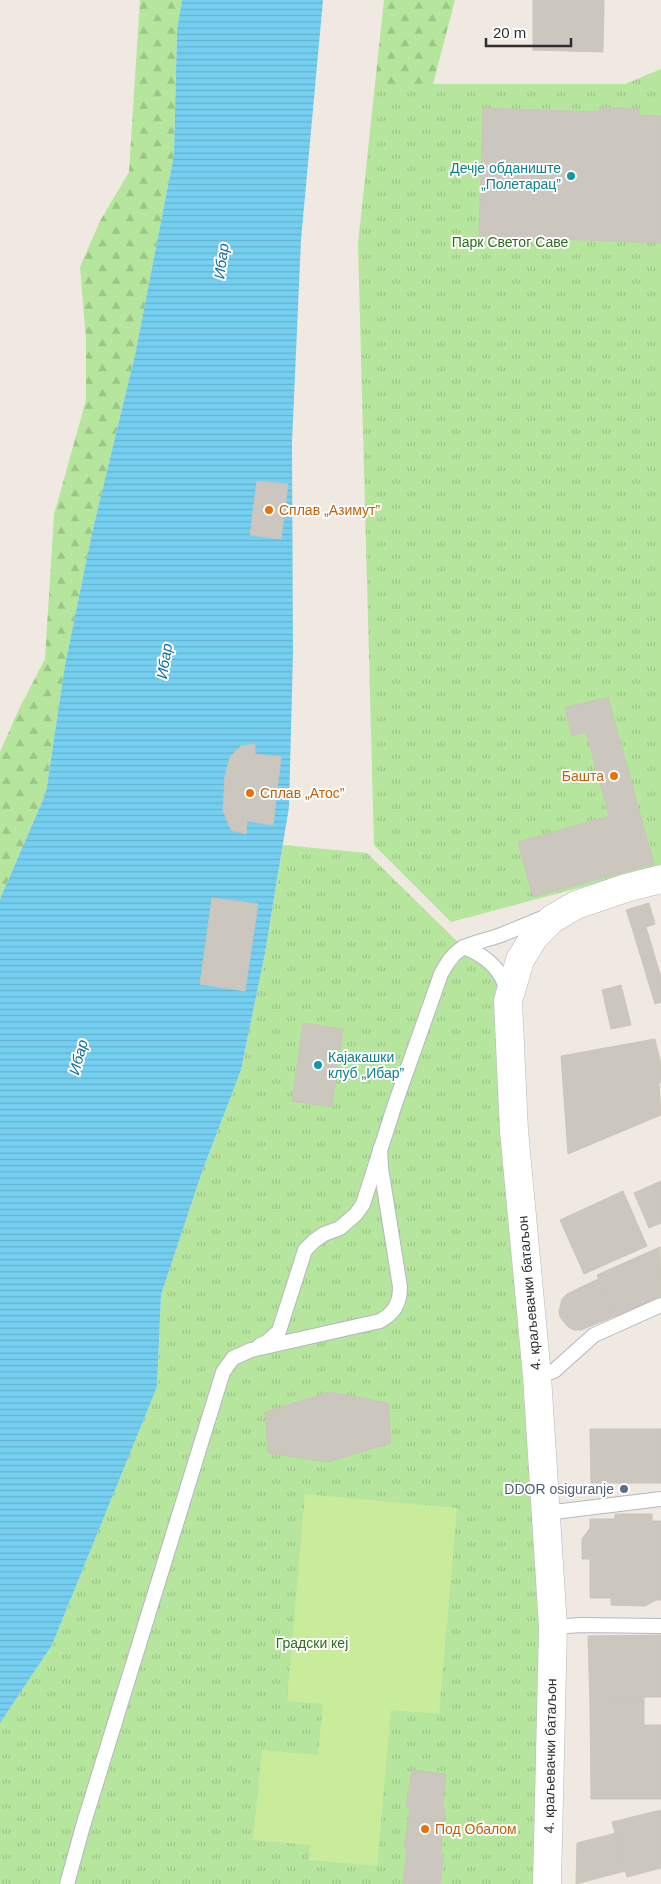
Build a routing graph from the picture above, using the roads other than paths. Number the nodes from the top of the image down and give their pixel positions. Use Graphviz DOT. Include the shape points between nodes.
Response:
graph roads {
  1 [pos="661,879"];
  2 [pos="576,905"];
  3 [pos="463,947"];
  4 [pos="508,1001"];
  5 [pos="380,1149"];
  6 [pos="661,1305"];
  7 [pos="251,1350"];
  8 [pos="537,1376"];
  9 [pos="661,1499"];
  10 [pos="546,1513"];
  11 [pos="661,1626"];
  12 [pos="552,1627"];
  13 [pos="67,1884"];
  14 [pos="547,1884"];
  1 -- 2 [label="street, 4. краљевачки батаљон"];
  2 -- 3 [label="lane"];
  2 -- 4 [label="street, 4. краљевачки батаљон" via="552,919 534,937 520,960"];
  3 -- 4 [label="lane" via="477,952 496,968"];
  3 -- 5 [label="lane" via="448,960 441,974"];
  4 -- 8 [label="street, 4. краљевачки батаљон" via="514,1131"];
  5 -- 7 [label="lane" via="363,1204 340,1228 314,1240 305,1250 279,1330 267,1342"];
  5 -- 7 [label="lane" via="400,1287 397,1307 380,1321"];
  6 -- 8 [label="lane" via="594,1335 554,1370"];
  7 -- 13 [label="lane" via="233,1358 223,1372"];
  8 -- 10 [label="street, 4. краљевачки батаљон"];
  9 -- 10 [label="lane"];
  10 -- 12 [label="street, 4. краљевачки батаљон"];
  11 -- 12 [label="lane"];
  12 -- 14 [label="street, 4. краљевачки батаљон"];
}
